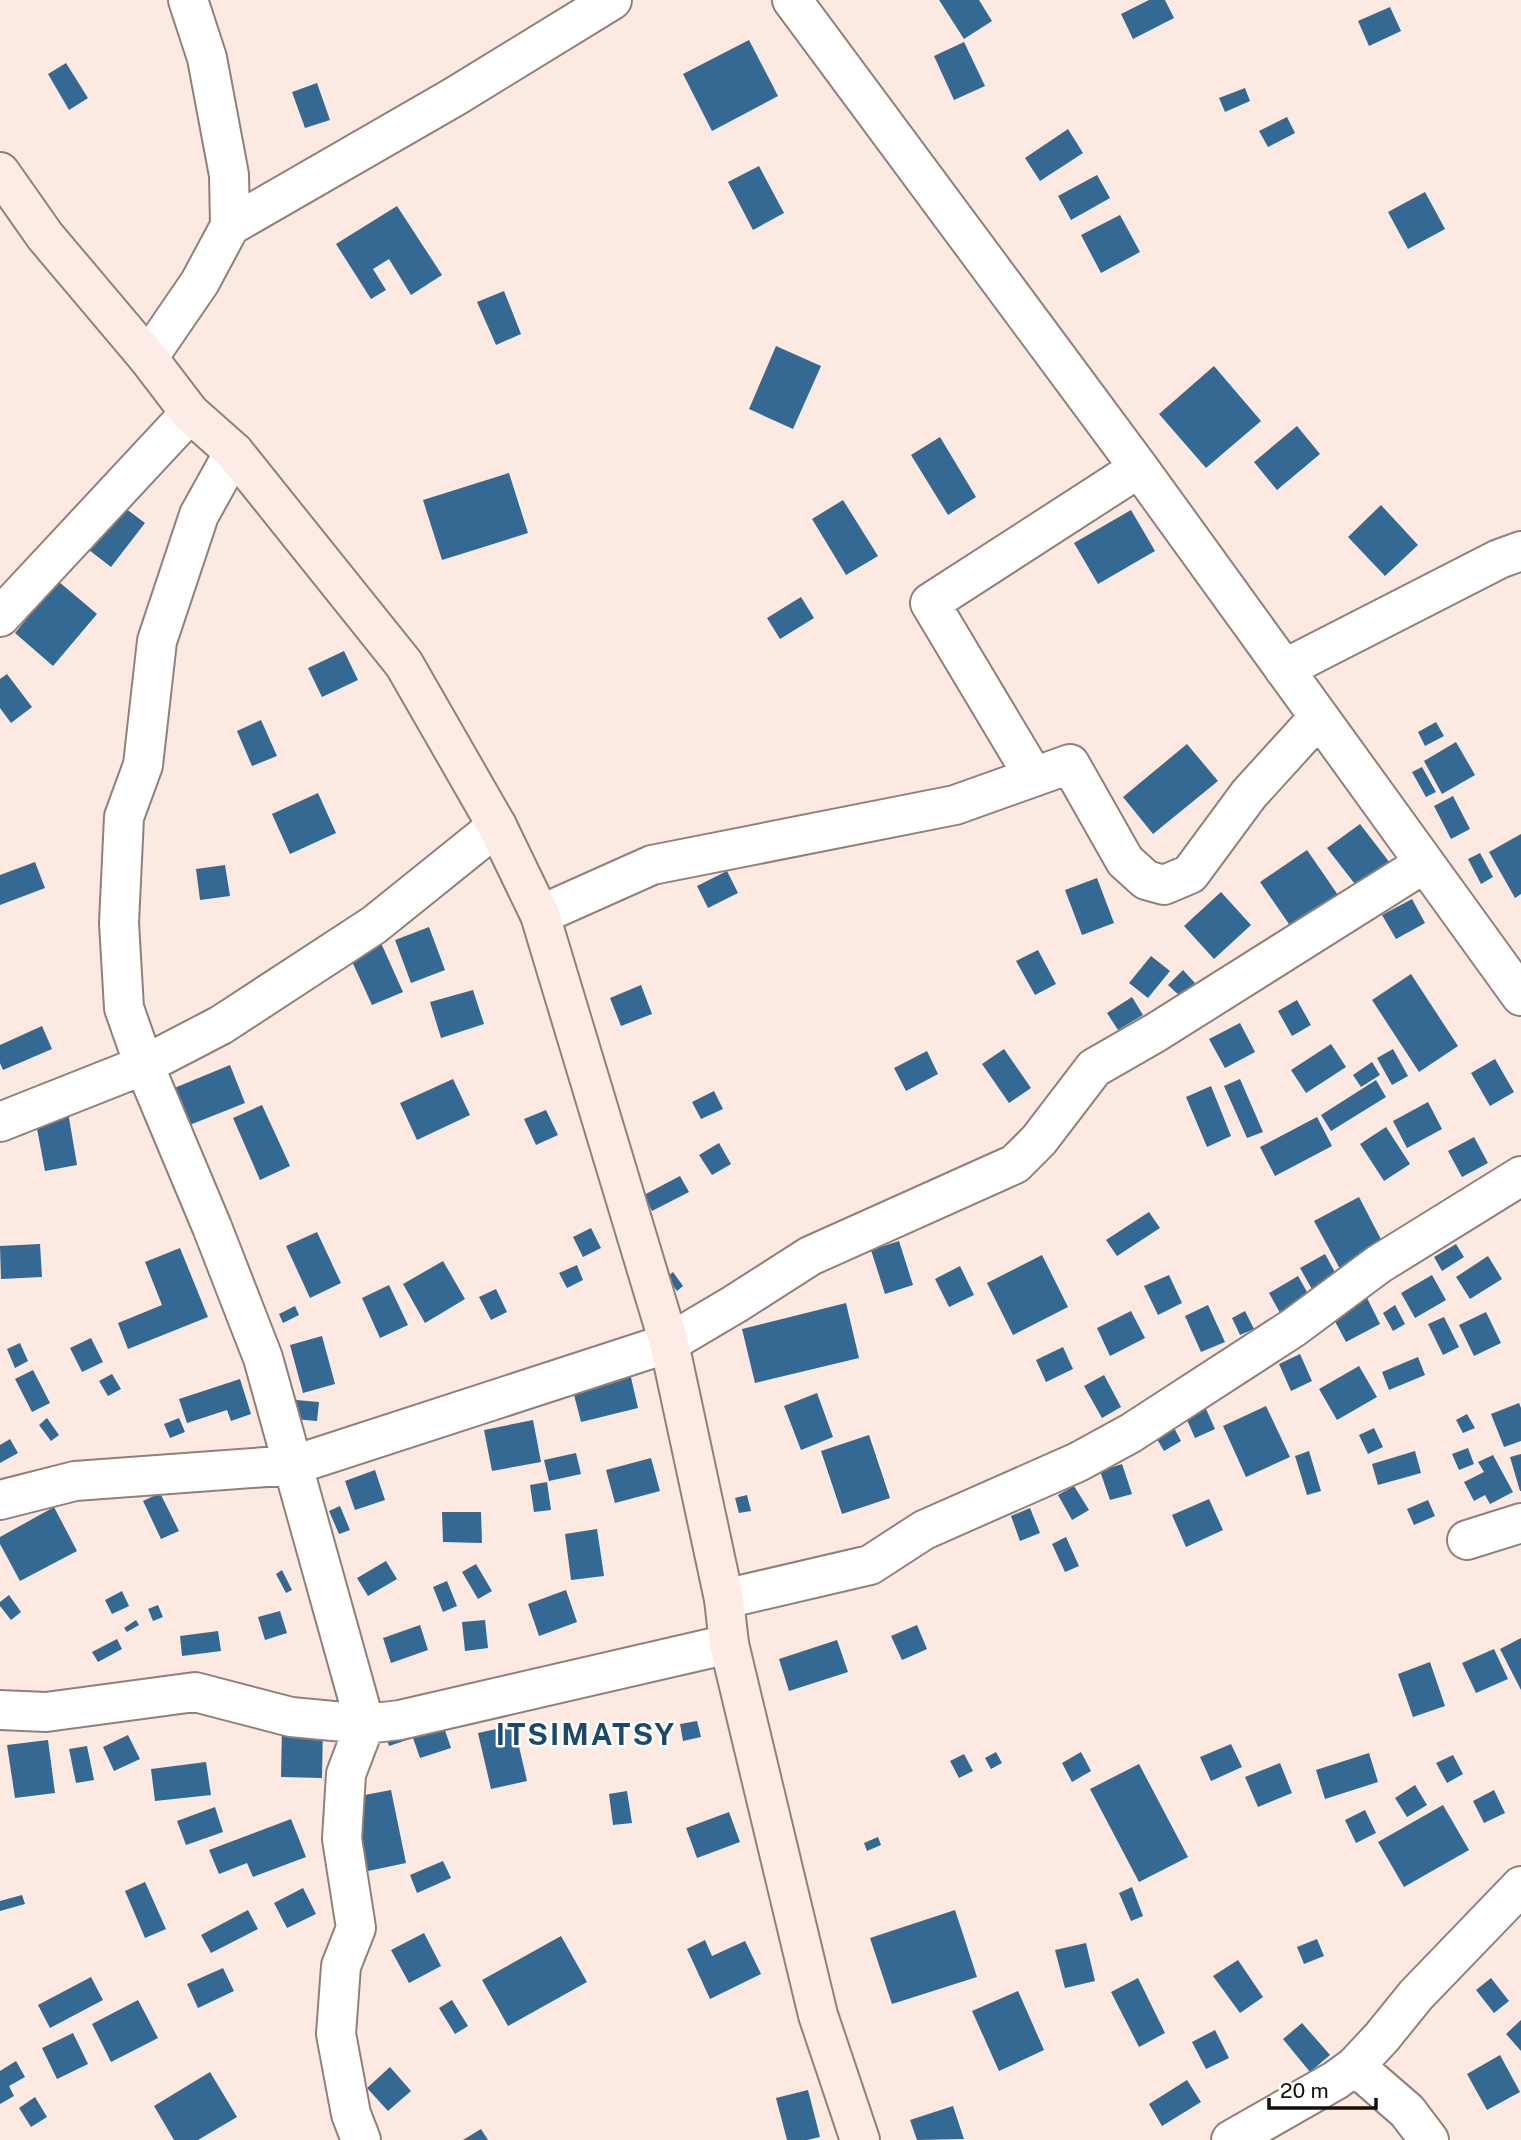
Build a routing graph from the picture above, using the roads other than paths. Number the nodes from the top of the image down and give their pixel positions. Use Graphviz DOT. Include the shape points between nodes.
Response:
graph roads {
  1 [pos="188,0"];
  2 [pos="612,0"];
  3 [pos="792,0"];
  4 [pos="0,172"];
  5 [pos="230,226"];
  6 [pos="148,358"];
  7 [pos="190,413"];
  8 [pos="234,452"];
  9 [pos="1139,468"];
  10 [pos="1521,551"];
  11 [pos="0,617"];
  12 [pos="1284,669"];
  13 [pos="1319,717"];
  14 [pos="1034,777"];
  15 [pos="497,826"];
  16 [pos="1424,863"];
  17 [pos="540,915"];
  18 [pos="1521,996"];
  19 [pos="144,1065"];
  20 [pos="0,1122"];
  21 [pos="1521,1176"];
  22 [pos="669,1343"];
  23 [pos="293,1465"];
  24 [pos="0,1500"];
  25 [pos="1521,1522"];
  26 [pos="1467,1540"];
  27 [pos="724,1599"];
  28 [pos="729,1644"];
  29 [pos="0,1710"];
  30 [pos="365,1724"];
  31 [pos="1521,1886"];
  32 [pos="1355,2066"];
  33 [pos="361,2140"];
  34 [pos="860,2140"];
  35 [pos="1230,2140"];
  36 [pos="1429,2140"];
  1 -- 5 [label="street" via="207,58 229,175"];
  2 -- 5 [label="street"];
  3 -- 9 [label="street"];
  4 -- 6 [label="street" via="45,236"];
  5 -- 6 [label="street" via="200,282"];
  6 -- 7 [label="street"];
  7 -- 8 [label="street"];
  7 -- 11 [label="street"];
  8 -- 15 [label="street" via="404,664"];
  8 -- 19 [label="street" via="199,514 157,640 143,765 124,817 119,923 124,1008"];
  9 -- 12 [label="street"];
  9 -- 14 [label="street" via="930,603"];
  10 -- 12 [label="street"];
  12 -- 13 [label="street"];
  13 -- 14 [label="street" via="1250,794 1190,874 1164,885 1146,880 1125,861 1070,764"];
  13 -- 16 [label="street"];
  14 -- 17 [label="street" via="955,805 652,865"];
  15 -- 17 [label="street"];
  15 -- 19 [label="street" via="374,925 221,1025"];
  16 -- 18 [label="street"];
  16 -- 22 [label="street" via="1094,1068 1015,1164 810,1256"];
  17 -- 22 [label="street"];
  19 -- 20 [label="street"];
  19 -- 23 [label="street" via="263,1358"];
  21 -- 27 [label="street" via="1379,1265 1293,1328 1131,1433 1078,1462 924,1530 870,1565"];
  22 -- 23 [label="street"];
  22 -- 27 [label="street"];
  23 -- 24 [label="street" via="75,1481"];
  23 -- 30 [label="street"];
  25 -- 26 [label="street"];
  27 -- 28 [label="street"];
  28 -- 30 [label="street" via="400,1720"];
  28 -- 34 [label="street" via="818,2015"];
  29 -- 30 [label="street" via="46,1712 195,1692 291,1717"];
  30 -- 33 [label="street" via="346,1774 342,1839 356,1928 341,1966 336,2034 351,2115"];
  31 -- 32 [label="street"];
  32 -- 35 [label="street"];
  32 -- 36 [label="street" via="1407,2111"];
}
